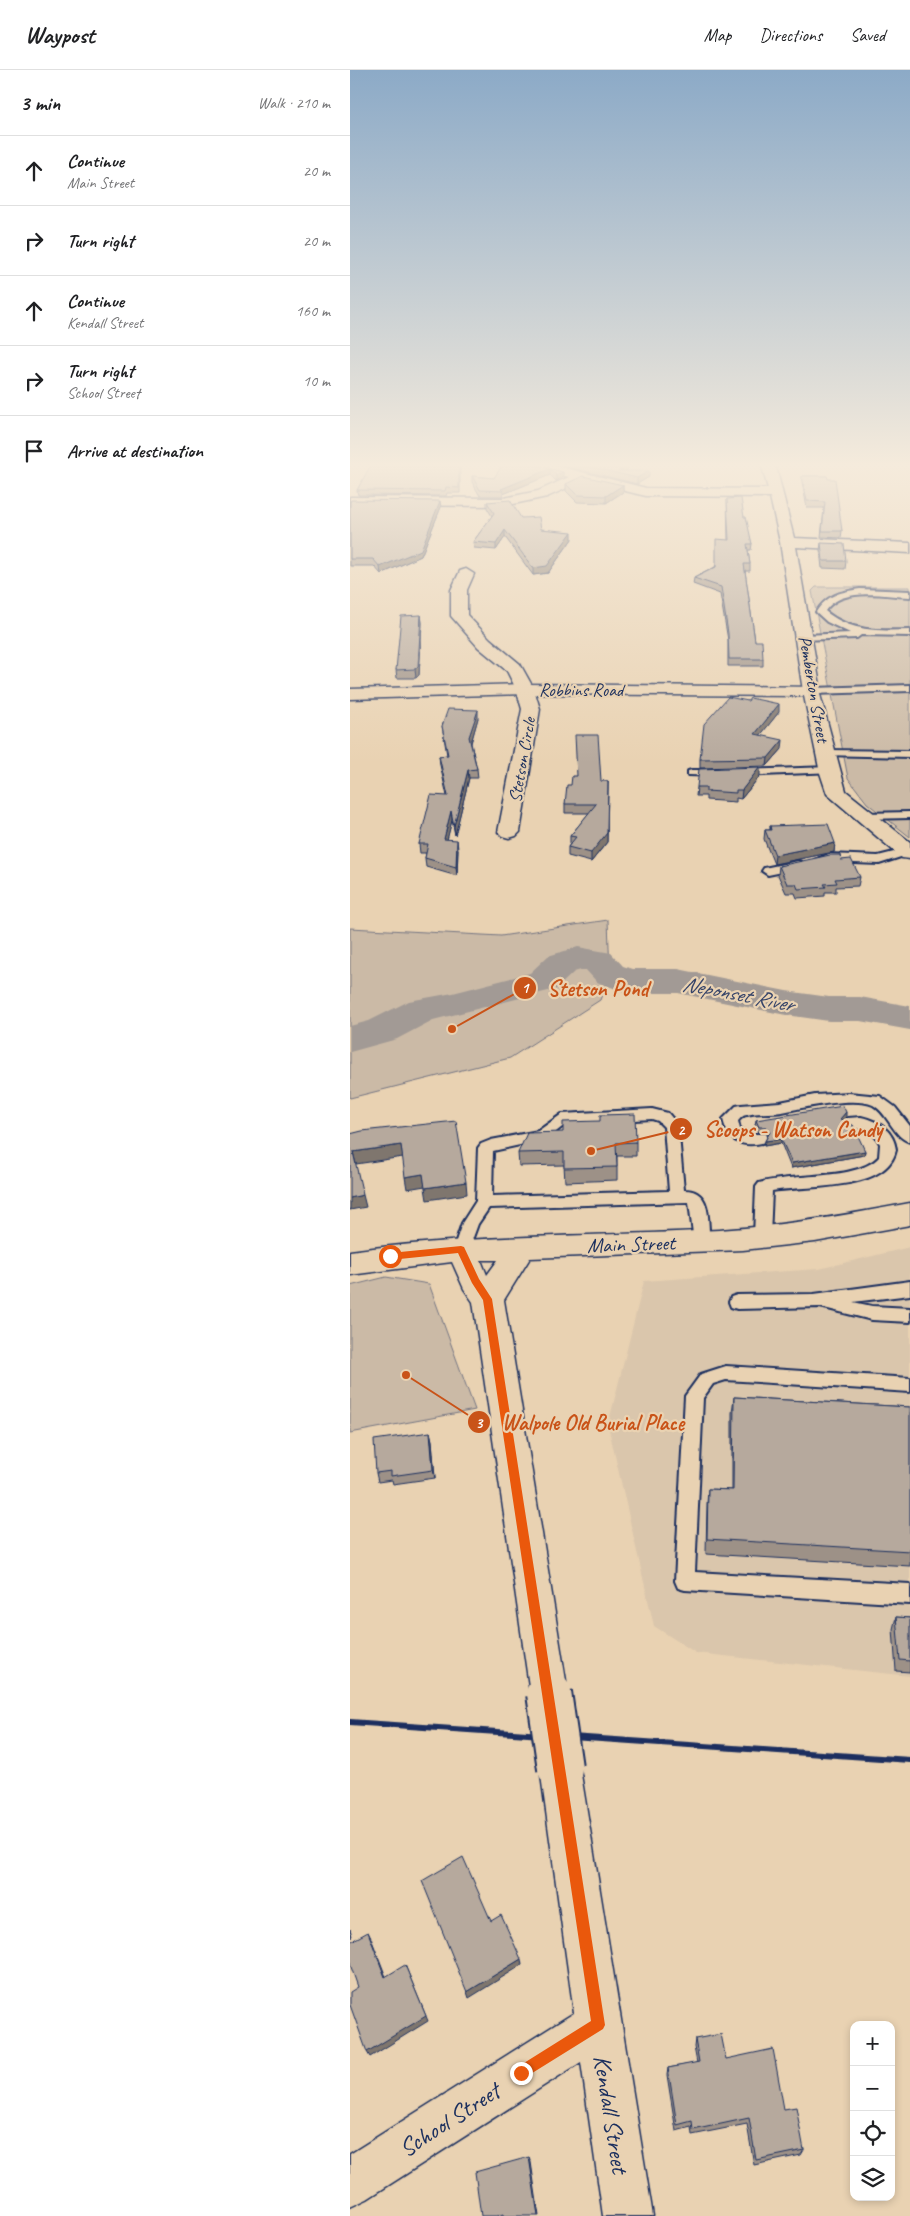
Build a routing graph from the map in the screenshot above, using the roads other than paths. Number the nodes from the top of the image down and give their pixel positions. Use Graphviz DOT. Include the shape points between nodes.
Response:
graph roads {
  1 [pos="792,563"];
  2 [pos="465,568"];
  3 [pos="910,594"];
  4 [pos="800,610"];
  5 [pos="820,612"];
  6 [pos="910,633"];
  7 [pos="863,634"];
  8 [pos="804,638"];
  9 [pos="910,688"];
  10 [pos="525,689"];
  11 [pos="812,691"];
  12 [pos="350,694"];
  13 [pos="910,754"];
  14 [pos="828,762"];
  15 [pos="692,774"];
  16 [pos="910,815"];
  17 [pos="865,816"];
  18 [pos="510,832"];
  19 [pos="909,852"];
  20 [pos="768,871"];
  21 [pos="848,1123"];
  22 [pos="910,1137"];
  23 [pos="761,1138"];
  24 [pos="677,1196"];
  25 [pos="484,1202"];
  26 [pos="910,1214"];
  27 [pos="762,1236"];
  28 [pos="702,1242"];
  29 [pos="522,1247"];
  30 [pos="461,1250"];
  31 [pos="350,1263"];
  32 [pos="910,1288"];
  33 [pos="488,1299"];
  34 [pos="814,1301"];
  35 [pos="737,1302"];
  36 [pos="910,1315"];
  37 [pos="910,1385"];
  38 [pos="910,1594"];
  39 [pos="598,2025"];
  40 [pos="350,2182"];
  41 [pos="628,2216"];
  1 -- 4 [label="street, Pemberton Street"];
  2 -- 10 [label="street, Stetson Circle" via="459,590 459,616 514,668"];
  3 -- 5 [label="lane" via="846,593 832,597"];
  4 -- 5 [label="lane"];
  4 -- 8 [label="street, Pemberton Street"];
  5 -- 7 [label="lane" via="830,620"];
  6 -- 7 [label="lane"];
  7 -- 8 [label="lane"];
  8 -- 11 [label="street, Pemberton Street"];
  9 -- 11 [label="lane"];
  10 -- 11 [label="street, Robbins Road"];
  10 -- 12 [label="street, Robbins Road"];
  10 -- 18 [label="street, Stetson Circle" via="531,709"];
  11 -- 14 [label="street, Pemberton Street"];
  13 -- 14 [label="lane"];
  14 -- 15 [label="lane"];
  14 -- 17 [label="street, Pemberton Street" via="838,794"];
  16 -- 17 [label="lane"];
  17 -- 19 [label="street, Pemberton Street"];
  19 -- 20 [label="lane" via="879,860 828,858"];
  21 -- 27 [label="lane" via="859,1121 873,1126 888,1140 885,1162 868,1173 764,1187"];
  22 -- 23 [label="lane" via="890,1111 875,1100 849,1098 741,1110 730,1119 733,1132 749,1140"];
  24 -- 25 [label="lane"];
  24 -- 25 [label="lane" via="671,1125 652,1114 562,1119 542,1135 491,1145 484,1152"];
  24 -- 28 [label="lane" via="697,1199"];
  25 -- 30 [label="lane" via="470,1223"];
  26 -- 27 [label="street, Main Street"];
  27 -- 28 [label="street, Main Street"];
  28 -- 29 [label="street, Main Street"];
  29 -- 30 [label="street, Main Street"];
  29 -- 33 [label="street"];
  30 -- 31 [label="street, Main Street"];
  30 -- 33 [label="street" via="475,1281"];
  32 -- 34 [label="lane"];
  33 -- 39 [label="street, Kendall Street, bridge"];
  34 -- 35 [label="lane"];
  34 -- 36 [label="lane" via="872,1313"];
  37 -- 38 [label="lane" via="726,1373 708,1379 694,1396 685,1581"];
  39 -- 40 [label="street, School Street"];
  39 -- 41 [label="street, Kendall Street"];
}
